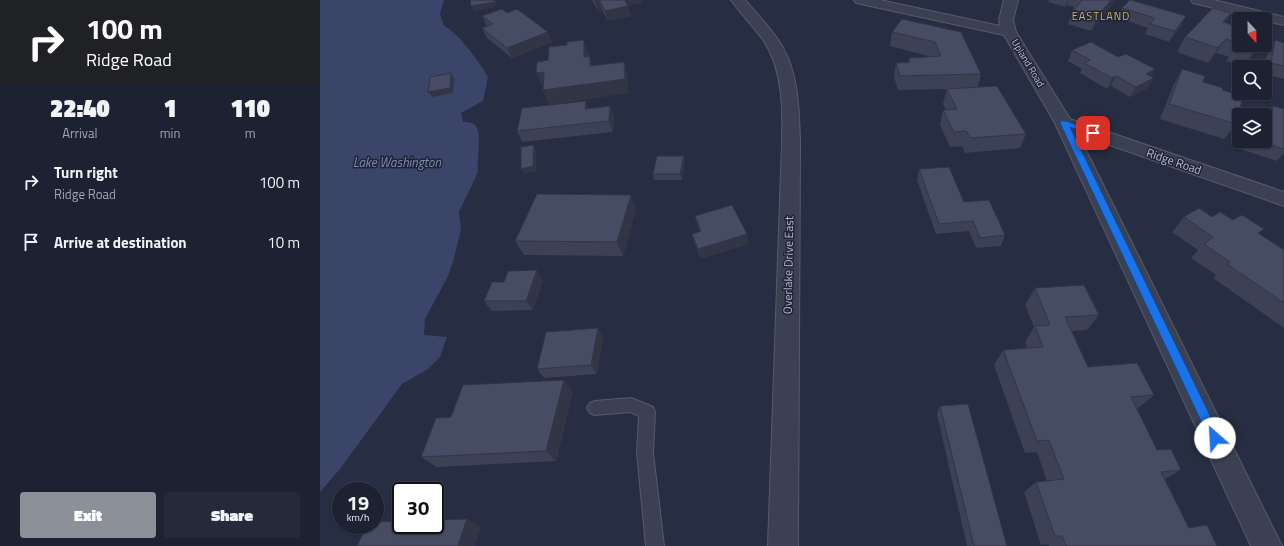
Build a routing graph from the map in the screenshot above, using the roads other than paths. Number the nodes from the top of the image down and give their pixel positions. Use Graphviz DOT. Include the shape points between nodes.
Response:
graph roads {
  1 [pos="738,0"];
  2 [pos="861,0"];
  3 [pos="1011,0"];
  4 [pos="1198,0"];
  5 [pos="1284,21"];
  6 [pos="1009,32"];
  7 [pos="1064,123"];
  8 [pos="1284,199"];
  9 [pos="595,408"];
  10 [pos="655,546"];
  11 [pos="783,546"];
  12 [pos="1267,546"];
  1 -- 11 [label="street, Overlake Drive East" via="771,42 782,62 790,97"];
  2 -- 6 [label="street"];
  3 -- 6 [label="street, Upland Road" via="1006,20"];
  4 -- 5 [label="street"];
  6 -- 7 [label="street, Upland Road"];
  7 -- 8 [label="street, Ridge Road"];
  7 -- 12 [label="street, Upland Road"];
  9 -- 10 [label="lane" via="630,405 647,412 645,453"];
}
